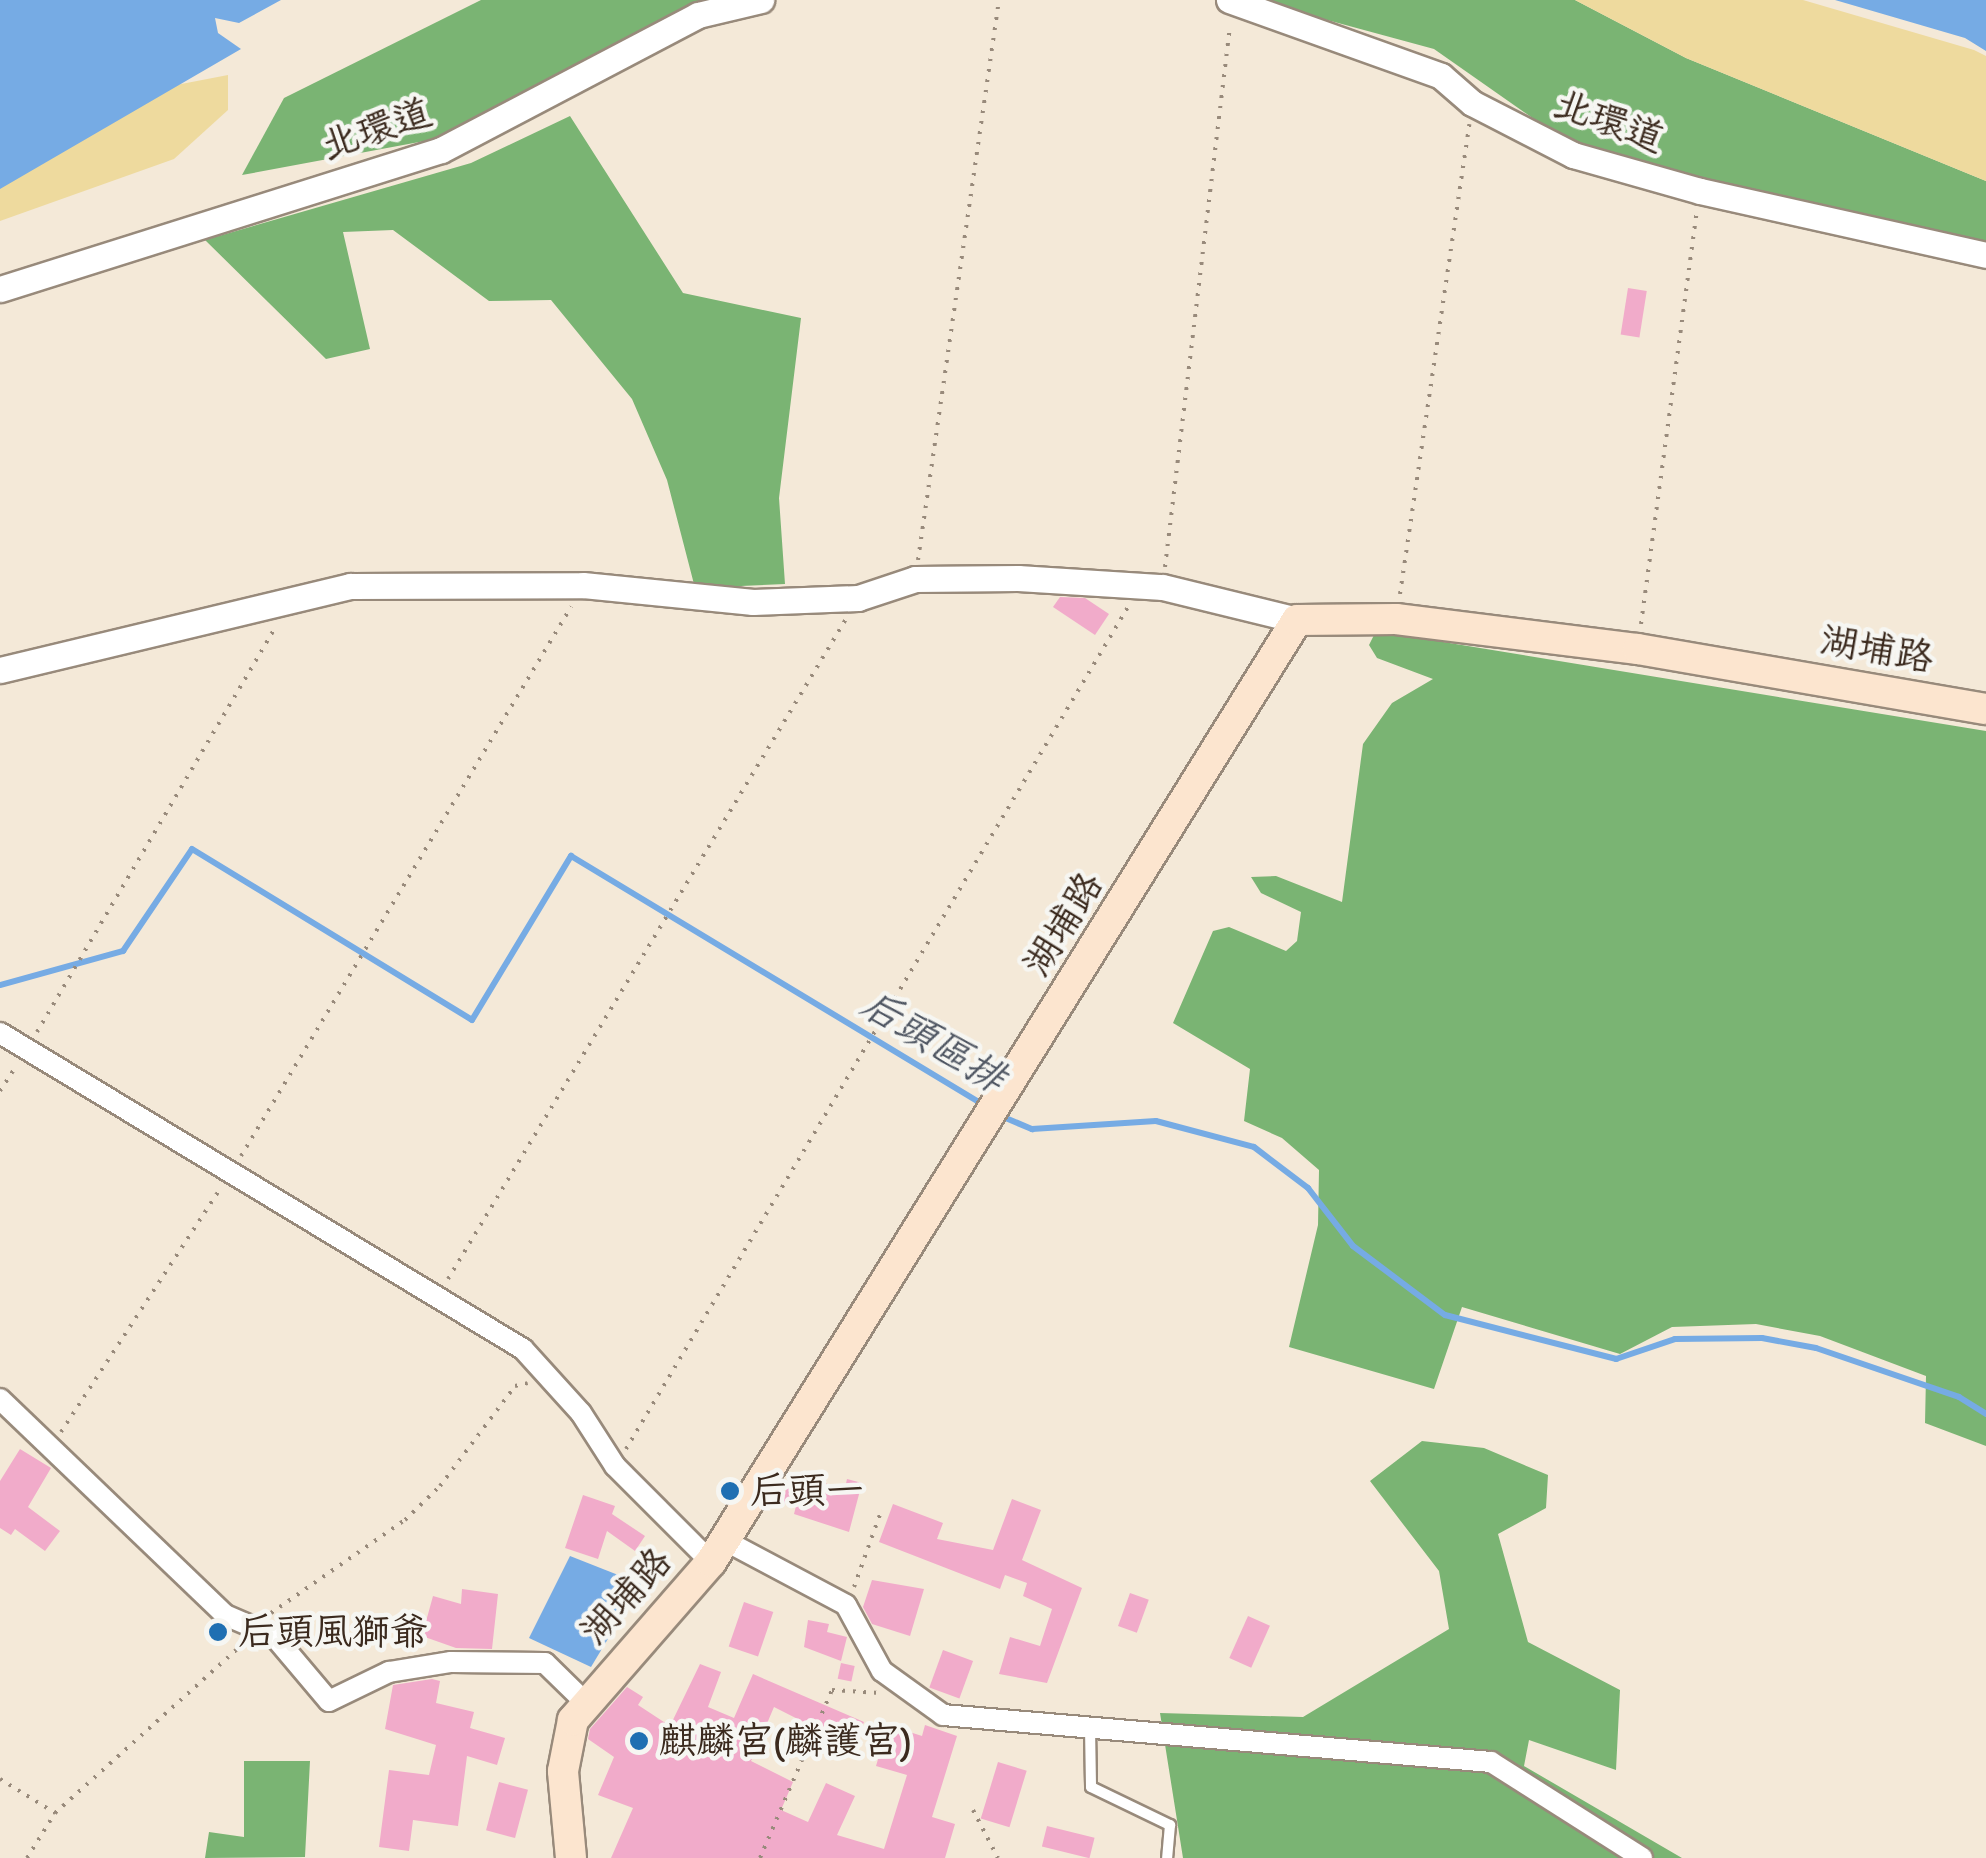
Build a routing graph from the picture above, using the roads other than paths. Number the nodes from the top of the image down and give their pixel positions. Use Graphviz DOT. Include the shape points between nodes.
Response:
graph roads {
  1 [pos="760,0"];
  2 [pos="1231,0"];
  3 [pos="1986,255"];
  4 [pos="0,289"];
  5 [pos="1297,620"];
  6 [pos="0,670"];
  7 [pos="1986,709"];
  8 [pos="0,1033"];
  9 [pos="0,1399"];
  10 [pos="717,1551"];
  11 [pos="586,1702"];
  12 [pos="1090,1728"];
  13 [pos="571,1858"];
  14 [pos="1167,1858"];
  15 [pos="1642,1858"];
  1 -- 4 [label="street, 北環道" via="698,15 440,150"];
  2 -- 3 [label="street, 北環道" via="1441,76 1472,103 1572,155"];
  5 -- 6 [label="street" via="1152,587 1018,578 915,579 858,598 753,602 583,585 350,586"];
  5 -- 7 [label="main road, 湖埔路" via="1396,619 1638,648"];
  5 -- 10 [label="main road, 湖埔路"];
  8 -- 10 [label="street" via="523,1349 581,1413 615,1466"];
  9 -- 11 [label="street" via="226,1615 261,1628 328,1700 389,1672 470,1662 546,1663"];
  10 -- 11 [label="main road, 湖埔路"];
  10 -- 12 [label="street" via="846,1606 882,1671 943,1716"];
  11 -- 13 [label="main road, 湖埔路" via="573,1720 563,1771"];
  12 -- 14 [label="lane" via="1091,1787 1170,1825"];
  12 -- 15 [label="street" via="1491,1762"];
}
